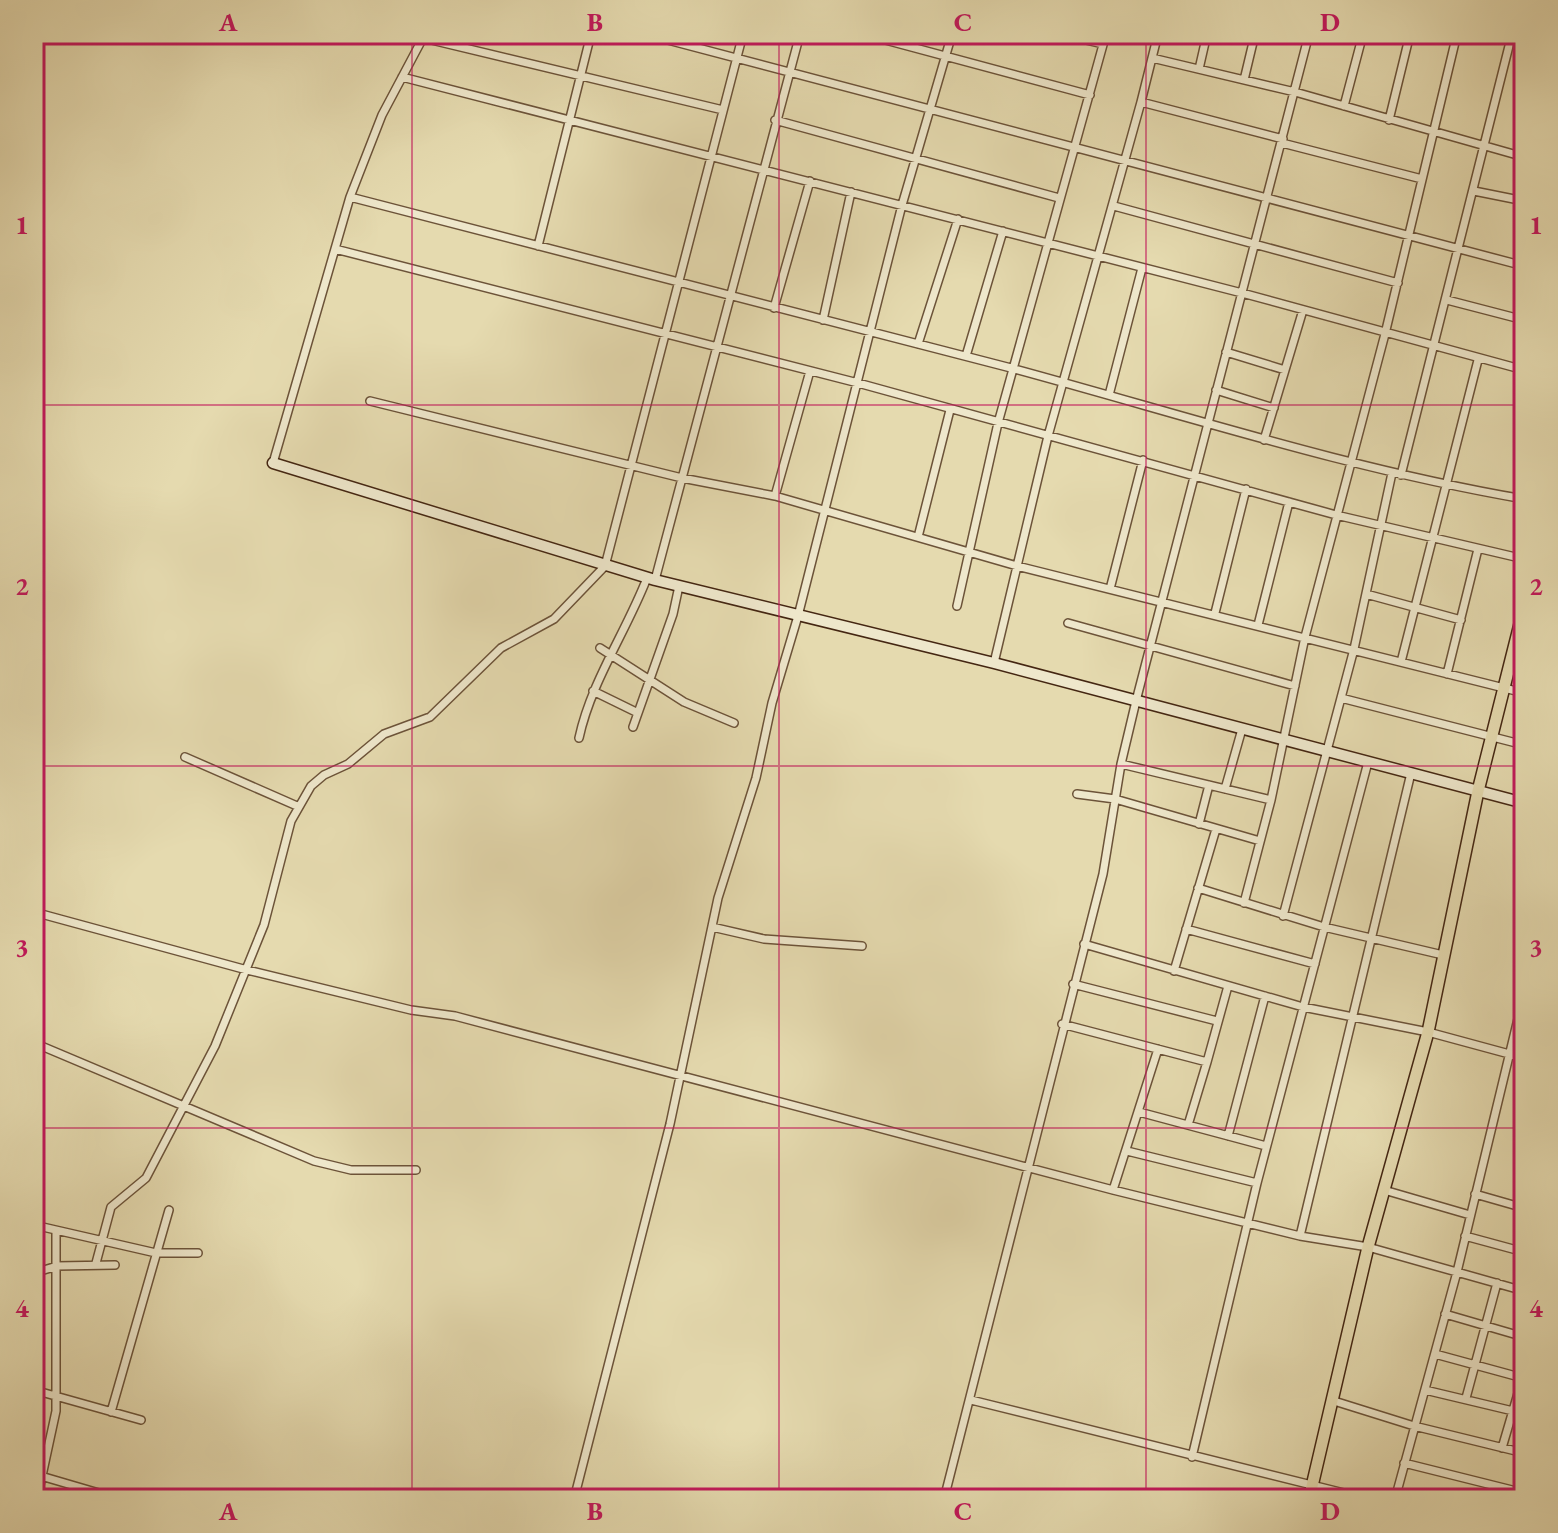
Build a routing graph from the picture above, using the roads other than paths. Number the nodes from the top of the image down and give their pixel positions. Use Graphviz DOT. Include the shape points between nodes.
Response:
graph roads {
  1 [pos="591,34"];
  2 [pos="645,34"];
  3 [pos="743,34"];
  4 [pos="800,34"];
  5 [pos="863,34"];
  6 [pos="952,34"];
  7 [pos="1060,34"];
  8 [pos="1106,34"];
  9 [pos="1158,34"];
  10 [pos="1207,34"];
  11 [pos="1255,34"];
  12 [pos="1309,34"];
  13 [pos="1363,34"];
  14 [pos="1410,34"];
  15 [pos="1457,34"];
  16 [pos="1512,34"];
  17 [pos="424,36"];
  18 [pos="1103,44"];
  19 [pos="737,57"];
  20 [pos="946,58"];
  21 [pos="1152,58"];
  22 [pos="1199,69"];
  23 [pos="790,73"];
  24 [pos="581,75"];
  25 [pos="402,77"];
  26 [pos="1244,80"];
  27 [pos="1295,92"];
  28 [pos="1090,95"];
  29 [pos="1141,102"];
  30 [pos="1344,106"];
  31 [pos="932,108"];
  32 [pos="723,110"];
  33 [pos="570,120"];
  34 [pos="775,120"];
  35 [pos="1389,120"];
  36 [pos="1434,131"];
  37 [pos="1282,141"];
  38 [pos="1074,145"];
  39 [pos="1486,146"];
  40 [pos="711,156"];
  41 [pos="916,157"];
  42 [pos="1524,157"];
  43 [pos="1127,158"];
  44 [pos="763,169"];
  45 [pos="1422,179"];
  46 [pos="810,181"];
  47 [pos="1474,191"];
  48 [pos="851,192"];
  49 [pos="350,197"];
  50 [pos="1268,197"];
  51 [pos="1059,198"];
  52 [pos="1524,201"];
  53 [pos="902,205"];
  54 [pos="1114,206"];
  55 [pos="958,219"];
  56 [pos="1003,231"];
  57 [pos="1410,235"];
  58 [pos="1047,242"];
  59 [pos="1255,245"];
  60 [pos="538,246"];
  61 [pos="335,249"];
  62 [pos="1460,249"];
  63 [pos="1099,256"];
  64 [pos="1524,266"];
  65 [pos="1142,268"];
  66 [pos="1398,283"];
  67 [pos="679,284"];
  68 [pos="1242,293"];
  69 [pos="729,297"];
  70 [pos="1447,300"];
  71 [pos="774,308"];
  72 [pos="1303,310"];
  73 [pos="823,320"];
  74 [pos="1524,320"];
  75 [pos="869,331"];
  76 [pos="666,334"];
  77 [pos="1385,334"];
  78 [pos="918,344"];
  79 [pos="716,347"];
  80 [pos="1434,348"];
  81 [pos="1226,352"];
  82 [pos="966,356"];
  83 [pos="1478,360"];
  84 [pos="1013,368"];
  85 [pos="1285,370"];
  86 [pos="1524,370"];
  87 [pos="810,371"];
  88 [pos="1062,382"];
  89 [pos="858,383"];
  90 [pos="1216,390"];
  91 [pos="1109,395"];
  92 [pos="370,401"];
  93 [pos="1274,408"];
  94 [pos="950,410"];
  95 [pos="998,423"];
  96 [pos="1207,424"];
  97 [pos="1048,436"];
  98 [pos="1264,440"];
  99 [pos="1143,460"];
  100 [pos="273,463"];
  101 [pos="1350,463"];
  102 [pos="632,466"];
  103 [pos="1194,474"];
  104 [pos="1397,474"];
  105 [pos="682,478"];
  106 [pos="1444,485"];
  107 [pos="1246,489"];
  108 [pos="775,496"];
  109 [pos="1524,499"];
  110 [pos="1289,502"];
  111 [pos="824,511"];
  112 [pos="1336,515"];
  113 [pos="1380,526"];
  114 [pos="918,537"];
  115 [pos="1430,537"];
  116 [pos="1478,549"];
  117 [pos="968,551"];
  118 [pos="1524,559"];
  119 [pos="605,566"];
  120 [pos="1017,566"];
  121 [pos="651,579"];
  122 [pos="679,586"];
  123 [pos="1110,589"];
  124 [pos="1366,594"];
  125 [pos="1163,601"];
  126 [pos="957,606"];
  127 [pos="1413,607"];
  128 [pos="1524,608"];
  129 [pos="1215,613"];
  130 [pos="798,616"];
  131 [pos="1461,620"];
  132 [pos="1068,623"];
  133 [pos="1258,625"];
  134 [pos="1305,637"];
  135 [pos="1151,646"];
  136 [pos="600,648"];
  137 [pos="1354,649"];
  138 [pos="613,656"];
  139 [pos="1401,662"];
  140 [pos="994,663"];
  141 [pos="1447,674"];
  142 [pos="650,682"];
  143 [pos="1295,686"];
  144 [pos="1506,689"];
  145 [pos="593,691"];
  146 [pos="1524,693"];
  147 [pos="1341,698"];
  148 [pos="1136,701"];
  149 [pos="638,713"];
  150 [pos="734,723"];
  151 [pos="633,727"];
  152 [pos="1242,729"];
  153 [pos="1492,737"];
  154 [pos="579,738"];
  155 [pos="1285,740"];
  156 [pos="1524,745"];
  157 [pos="1328,751"];
  158 [pos="185,757"];
  159 [pos="1368,762"];
  160 [pos="1121,764"];
  161 [pos="1411,773"];
  162 [pos="1209,785"];
  163 [pos="1225,789"];
  164 [pos="1478,791"];
  165 [pos="1077,794"];
  166 [pos="1115,799"];
  167 [pos="1271,800"];
  168 [pos="1524,803"];
  169 [pos="297,806"];
  170 [pos="1199,824"];
  171 [pos="1216,829"];
  172 [pos="1260,841"];
  173 [pos="1198,888"];
  174 [pos="1244,903"];
  175 [pos="34,912"];
  176 [pos="1283,916"];
  177 [pos="712,927"];
  178 [pos="1324,927"];
  179 [pos="1186,929"];
  180 [pos="1371,939"];
  181 [pos="1084,944"];
  182 [pos="862,946"];
  183 [pos="1443,955"];
  184 [pos="1315,964"];
  185 [pos="247,970"];
  186 [pos="1174,971"];
  187 [pos="1073,984"];
  188 [pos="1228,986"];
  189 [pos="1524,994"];
  190 [pos="1265,996"];
  191 [pos="1303,1007"];
  192 [pos="1352,1018"];
  193 [pos="1521,1019"];
  194 [pos="1217,1021"];
  195 [pos="1062,1024"];
  196 [pos="1428,1032"];
  197 [pos="39,1045"];
  198 [pos="1158,1049"];
  199 [pos="1508,1054"];
  200 [pos="1524,1058"];
  201 [pos="1207,1062"];
  202 [pos="679,1076"];
  203 [pos="187,1106"];
  204 [pos="1139,1112"];
  205 [pos="1188,1125"];
  206 [pos="1228,1136"];
  207 [pos="1266,1146"];
  208 [pos="1127,1151"];
  209 [pos="1028,1166"];
  210 [pos="416,1170"];
  211 [pos="1257,1183"];
  212 [pos="1113,1190"];
  213 [pos="1384,1190"];
  214 [pos="1475,1194"];
  215 [pos="1524,1208"];
  216 [pos="169,1210"];
  217 [pos="1470,1215"];
  218 [pos="1247,1224"];
  219 [pos="34,1225"];
  220 [pos="56,1231"];
  221 [pos="1300,1236"];
  222 [pos="1465,1236"];
  223 [pos="100,1242"];
  224 [pos="1368,1247"];
  225 [pos="1524,1252"];
  226 [pos="156,1253"];
  227 [pos="198,1253"];
  228 [pos="96,1263"];
  229 [pos="115,1265"];
  230 [pos="57,1266"];
  231 [pos="1457,1272"];
  232 [pos="34,1273"];
  233 [pos="1497,1283"];
  234 [pos="1524,1291"];
  235 [pos="1445,1314"];
  236 [pos="1485,1326"];
  237 [pos="1524,1337"];
  238 [pos="1435,1354"];
  239 [pos="1474,1365"];
  240 [pos="1523,1375"];
  241 [pos="34,1390"];
  242 [pos="1425,1390"];
  243 [pos="56,1396"];
  244 [pos="1466,1398"];
  245 [pos="971,1400"];
  246 [pos="1334,1401"];
  247 [pos="1513,1411"];
  248 [pos="111,1412"];
  249 [pos="141,1420"];
  250 [pos="1414,1426"];
  251 [pos="1502,1448"];
  252 [pos="1524,1453"];
  253 [pos="1192,1457"];
  254 [pos="1404,1463"];
  255 [pos="38,1475"];
  256 [pos="1313,1484"];
  257 [pos="1524,1493"];
  258 [pos="116,1498"];
  259 [pos="37,1499"];
  260 [pos="574,1499"];
  261 [pos="944,1499"];
  262 [pos="1309,1499"];
  263 [pos="1368,1499"];
  264 [pos="1395,1499"];
  1 -- 24 [label="street"];
  2 -- 19 [label="street"];
  3 -- 19 [label="street"];
  4 -- 23 [label="street"];
  5 -- 20 [label="street"];
  6 -- 20 [label="street"];
  7 -- 18 [label="street"];
  8 -- 18 [label="street"];
  9 -- 21 [label="street"];
  10 -- 22 [label="street"];
  11 -- 26 [label="street"];
  12 -- 27 [label="street"];
  13 -- 30 [label="street"];
  14 -- 35 [label="street"];
  15 -- 36 [label="street"];
  16 -- 39 [label="street"];
  17 -- 24 [label="street"];
  17 -- 25 [label="street"];
  18 -- 28 [label="street"];
  19 -- 23 [label="street"];
  19 -- 32 [label="street"];
  20 -- 28 [label="street"];
  20 -- 31 [label="street"];
  21 -- 22 [label="street"];
  21 -- 29 [label="street"];
  22 -- 26 [label="street"];
  23 -- 31 [label="street"];
  23 -- 34 [label="street"];
  24 -- 32 [label="street"];
  24 -- 33 [label="street"];
  25 -- 33 [label="street"];
  25 -- 49 [label="street"];
  26 -- 27 [label="street"];
  27 -- 30 [label="street"];
  27 -- 37 [label="street"];
  28 -- 38 [label="street"];
  29 -- 37 [label="street"];
  29 -- 43 [label="street"];
  30 -- 35 [label="street"];
  31 -- 38 [label="street"];
  31 -- 41 [label="street"];
  32 -- 40 [label="street"];
  33 -- 40 [label="street"];
  33 -- 60 [label="street"];
  34 -- 41 [label="street"];
  34 -- 44 [label="street"];
  35 -- 36 [label="street"];
  36 -- 39 [label="street"];
  36 -- 45 [label="street"];
  37 -- 45 [label="street"];
  37 -- 50 [label="street"];
  38 -- 43 [label="street"];
  38 -- 51 [label="street"];
  39 -- 42 [label="street"];
  39 -- 47 [label="street"];
  40 -- 44 [label="street"];
  40 -- 67 [label="street"];
  41 -- 51 [label="street"];
  41 -- 53 [label="street"];
  43 -- 50 [label="street"];
  43 -- 54 [label="street"];
  44 -- 46 [label="street"];
  44 -- 69 [label="street"];
  45 -- 57 [label="street"];
  46 -- 48 [label="street"];
  46 -- 71 [label="street"];
  47 -- 52 [label="street"];
  47 -- 62 [label="street"];
  48 -- 53 [label="street"];
  48 -- 73 [label="street"];
  49 -- 60 [label="street"];
  49 -- 61 [label="street"];
  50 -- 57 [label="street"];
  50 -- 59 [label="street"];
  51 -- 58 [label="street"];
  53 -- 55 [label="street"];
  53 -- 75 [label="street"];
  54 -- 59 [label="street"];
  54 -- 63 [label="street"];
  55 -- 56 [label="street"];
  55 -- 78 [label="street"];
  56 -- 58 [label="street"];
  56 -- 82 [label="street"];
  57 -- 62 [label="street"];
  57 -- 66 [label="street"];
  58 -- 63 [label="street"];
  58 -- 84 [label="street"];
  59 -- 66 [label="street"];
  59 -- 68 [label="street"];
  60 -- 67 [label="street"];
  61 -- 76 [label="street"];
  61 -- 100 [label="street"];
  62 -- 64 [label="street"];
  62 -- 70 [label="street"];
  63 -- 65 [label="street"];
  63 -- 88 [label="street"];
  65 -- 68 [label="street"];
  65 -- 91 [label="street"];
  66 -- 77 [label="street"];
  67 -- 69 [label="street"];
  67 -- 76 [label="street"];
  68 -- 72 [label="street"];
  68 -- 81 [label="street"];
  69 -- 71 [label="street"];
  69 -- 79 [label="street"];
  70 -- 74 [label="street"];
  70 -- 80 [label="street"];
  71 -- 73 [label="street"];
  72 -- 77 [label="street"];
  72 -- 85 [label="street"];
  73 -- 75 [label="street"];
  75 -- 78 [label="street"];
  75 -- 89 [label="street"];
  76 -- 79 [label="street"];
  76 -- 102 [label="street"];
  77 -- 80 [label="street"];
  77 -- 101 [label="street"];
  78 -- 82 [label="street"];
  79 -- 87 [label="street"];
  79 -- 105 [label="street"];
  80 -- 83 [label="street"];
  80 -- 104 [label="street"];
  81 -- 85 [label="street"];
  81 -- 90 [label="street"];
  82 -- 84 [label="street"];
  83 -- 86 [label="street"];
  83 -- 106 [label="street"];
  84 -- 88 [label="street"];
  84 -- 95 [label="street"];
  85 -- 93 [label="street"];
  87 -- 89 [label="street"];
  87 -- 108 [label="street"];
  88 -- 91 [label="street"];
  88 -- 97 [label="street"];
  89 -- 94 [label="street"];
  89 -- 111 [label="street"];
  90 -- 93 [label="street"];
  90 -- 96 [label="street"];
  91 -- 96 [label="street"];
  92 -- 102 [label="street"];
  93 -- 98 [label="street"];
  94 -- 95 [label="street"];
  94 -- 114 [label="street"];
  95 -- 97 [label="street"];
  95 -- 117 [label="street"];
  96 -- 98 [label="street"];
  96 -- 103 [label="street"];
  97 -- 99 [label="street"];
  97 -- 120 [label="street"];
  98 -- 101 [label="street"];
  99 -- 103 [label="street"];
  99 -- 123 [label="street"];
  100 -- 119 [label="street"];
  101 -- 104 [label="street"];
  101 -- 112 [label="street"];
  102 -- 105 [label="street"];
  102 -- 119 [label="street"];
  103 -- 107 [label="street"];
  103 -- 125 [label="street"];
  104 -- 106 [label="street"];
  104 -- 113 [label="street"];
  105 -- 108 [label="street"];
  105 -- 121 [label="street"];
  106 -- 109 [label="street"];
  106 -- 115 [label="street"];
  107 -- 110 [label="street"];
  107 -- 129 [label="street"];
  108 -- 111 [label="street"];
  110 -- 112 [label="street"];
  110 -- 133 [label="street"];
  111 -- 114 [label="street"];
  111 -- 130 [label="street"];
  112 -- 113 [label="street"];
  112 -- 134 [label="street"];
  113 -- 115 [label="street"];
  113 -- 124 [label="street"];
  114 -- 117 [label="street"];
  115 -- 116 [label="street"];
  115 -- 127 [label="street"];
  116 -- 118 [label="street"];
  116 -- 131 [label="street"];
  117 -- 120 [label="street"];
  117 -- 126 [label="street"];
  119 -- 121 [label="street"];
  119 -- 169 [label="street" via="554,619 501,648 430,717 372,742 348,764 324,775"];
  120 -- 123 [label="street"];
  120 -- 140 [label="street"];
  121 -- 122 [label="street"];
  121 -- 138 [label="street"];
  122 -- 130 [label="street"];
  122 -- 142 [label="street"];
  123 -- 125 [label="street"];
  124 -- 127 [label="street"];
  124 -- 137 [label="street"];
  125 -- 129 [label="street"];
  125 -- 135 [label="street"];
  127 -- 131 [label="street"];
  127 -- 139 [label="street"];
  128 -- 144 [label="main road"];
  129 -- 133 [label="street"];
  130 -- 140 [label="street"];
  130 -- 177 [label="street"];
  131 -- 141 [label="street"];
  132 -- 135 [label="street"];
  133 -- 134 [label="street"];
  134 -- 137 [label="street"];
  134 -- 143 [label="street"];
  135 -- 143 [label="street"];
  135 -- 148 [label="street"];
  136 -- 138 [label="street"];
  137 -- 139 [label="street"];
  137 -- 147 [label="street"];
  138 -- 142 [label="street"];
  138 -- 145 [label="street"];
  139 -- 141 [label="street"];
  140 -- 148 [label="street"];
  141 -- 144 [label="street"];
  142 -- 149 [label="street"];
  142 -- 150 [label="street"];
  143 -- 155 [label="street"];
  144 -- 146 [label="street"];
  144 -- 153 [label="main road"];
  145 -- 149 [label="street"];
  145 -- 154 [label="street"];
  147 -- 153 [label="street"];
  147 -- 157 [label="street"];
  148 -- 152 [label="street"];
  148 -- 160 [label="street"];
  149 -- 151 [label="street"];
  152 -- 155 [label="street"];
  152 -- 163 [label="street"];
  153 -- 156 [label="street"];
  153 -- 164 [label="main road"];
  155 -- 157 [label="street"];
  155 -- 167 [label="street"];
  157 -- 159 [label="street"];
  157 -- 176 [label="street"];
  158 -- 169 [label="street"];
  159 -- 161 [label="street"];
  159 -- 178 [label="street"];
  160 -- 162 [label="street"];
  160 -- 166 [label="street"];
  161 -- 164 [label="street"];
  161 -- 180 [label="street"];
  162 -- 163 [label="street"];
  162 -- 170 [label="street"];
  163 -- 167 [label="street"];
  164 -- 168 [label="street"];
  164 -- 183 [label="main road"];
  165 -- 166 [label="street"];
  166 -- 170 [label="street"];
  166 -- 181 [label="street"];
  167 -- 172 [label="street"];
  169 -- 185 [label="street"];
  170 -- 171 [label="street"];
  171 -- 172 [label="street"];
  171 -- 173 [label="street"];
  172 -- 174 [label="street"];
  173 -- 174 [label="street"];
  173 -- 179 [label="street"];
  174 -- 176 [label="street"];
  175 -- 185 [label="street"];
  176 -- 178 [label="street"];
  177 -- 182 [label="street" via="764,939"];
  177 -- 202 [label="street"];
  178 -- 180 [label="street"];
  178 -- 184 [label="street"];
  179 -- 184 [label="street"];
  179 -- 186 [label="street"];
  180 -- 183 [label="street"];
  180 -- 192 [label="street"];
  181 -- 186 [label="street"];
  181 -- 187 [label="street"];
  183 -- 196 [label="main road"];
  184 -- 191 [label="street"];
  185 -- 202 [label="street" via="455,1016"];
  185 -- 203 [label="street"];
  186 -- 188 [label="street"];
  187 -- 194 [label="street"];
  187 -- 195 [label="street"];
  188 -- 190 [label="street"];
  188 -- 194 [label="street"];
  189 -- 193 [label="street"];
  190 -- 191 [label="street"];
  190 -- 206 [label="street"];
  191 -- 192 [label="street"];
  191 -- 207 [label="street"];
  192 -- 196 [label="street"];
  192 -- 221 [label="street"];
  193 -- 199 [label="street"];
  194 -- 201 [label="street"];
  195 -- 198 [label="street"];
  195 -- 209 [label="street"];
  196 -- 199 [label="street"];
  196 -- 213 [label="main road"];
  197 -- 203 [label="street"];
  198 -- 201 [label="street"];
  198 -- 204 [label="street"];
  199 -- 200 [label="street"];
  199 -- 214 [label="street"];
  201 -- 205 [label="street"];
  202 -- 209 [label="street"];
  202 -- 260 [label="street"];
  203 -- 210 [label="street" via="314,1161 351,1170"];
  203 -- 223 [label="street" via="146,1178 111,1207"];
  204 -- 205 [label="street"];
  204 -- 208 [label="street"];
  205 -- 206 [label="street"];
  206 -- 207 [label="street"];
  207 -- 211 [label="street"];
  208 -- 211 [label="street"];
  208 -- 212 [label="street"];
  209 -- 212 [label="street"];
  209 -- 245 [label="street"];
  211 -- 218 [label="street"];
  212 -- 218 [label="street"];
  213 -- 217 [label="street"];
  213 -- 224 [label="main road"];
  214 -- 215 [label="street"];
  214 -- 217 [label="street"];
  216 -- 226 [label="street"];
  217 -- 222 [label="street"];
  218 -- 221 [label="street"];
  218 -- 253 [label="street"];
  219 -- 220 [label="street"];
  220 -- 223 [label="street"];
  220 -- 230 [label="street"];
  221 -- 224 [label="street"];
  222 -- 225 [label="street"];
  222 -- 231 [label="street"];
  223 -- 226 [label="street"];
  223 -- 228 [label="street"];
  224 -- 231 [label="street"];
  224 -- 246 [label="main road"];
  226 -- 227 [label="street"];
  226 -- 248 [label="street"];
  228 -- 229 [label="street"];
  228 -- 230 [label="street"];
  230 -- 232 [label="street"];
  230 -- 243 [label="street"];
  231 -- 233 [label="street"];
  231 -- 235 [label="street"];
  233 -- 234 [label="street"];
  233 -- 236 [label="street"];
  235 -- 236 [label="street"];
  235 -- 238 [label="street"];
  236 -- 237 [label="street"];
  236 -- 239 [label="street"];
  238 -- 239 [label="street"];
  238 -- 242 [label="street"];
  239 -- 240 [label="street"];
  239 -- 244 [label="street"];
  240 -- 247 [label="street"];
  241 -- 243 [label="street"];
  242 -- 244 [label="street"];
  242 -- 250 [label="street"];
  243 -- 248 [label="street"];
  243 -- 255 [label="street"];
  244 -- 247 [label="street"];
  245 -- 253 [label="street"];
  245 -- 261 [label="street"];
  246 -- 250 [label="street"];
  246 -- 256 [label="main road"];
  247 -- 251 [label="street"];
  248 -- 249 [label="street"];
  250 -- 251 [label="street"];
  250 -- 254 [label="street"];
  251 -- 252 [label="street"];
  253 -- 256 [label="street"];
  254 -- 257 [label="street"];
  254 -- 264 [label="street"];
  255 -- 258 [label="street"];
  255 -- 259 [label="street"];
  256 -- 262 [label="main road"];
  256 -- 263 [label="street"];
}
